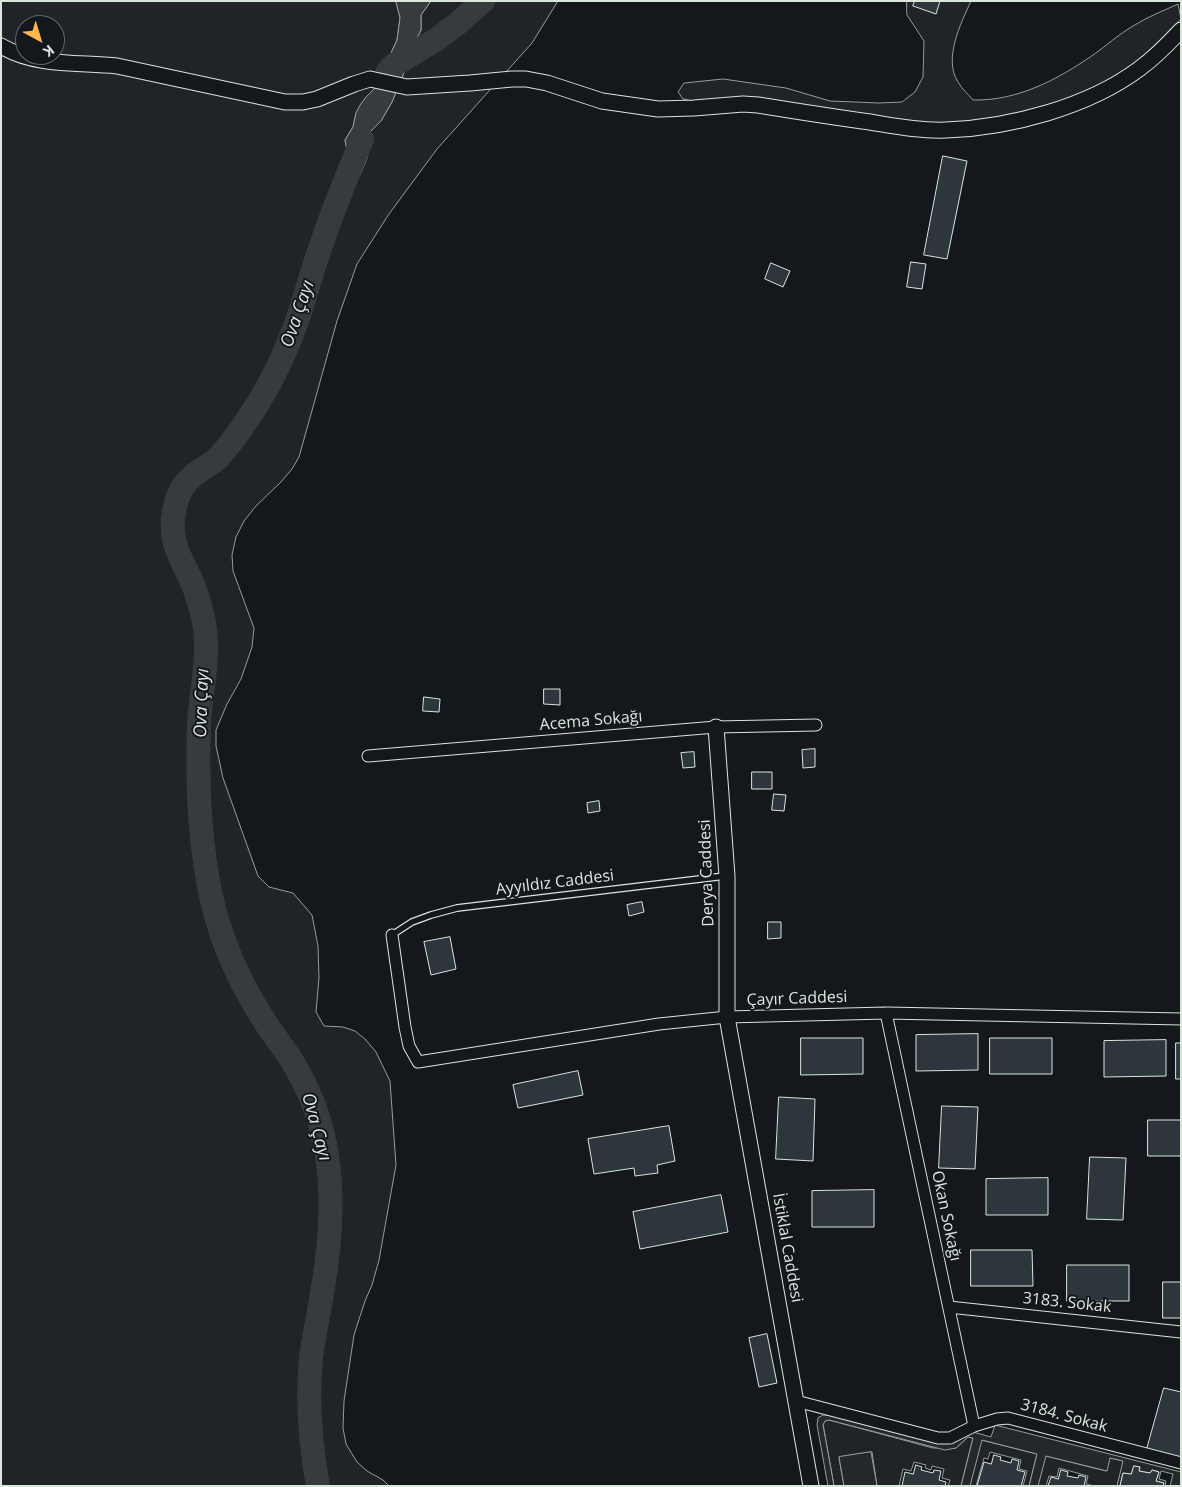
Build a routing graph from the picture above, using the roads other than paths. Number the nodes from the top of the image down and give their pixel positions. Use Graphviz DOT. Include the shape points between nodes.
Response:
graph roads {
  1 [pos="1181,30"];
  2 [pos="1,46"];
  3 [pos="816,725"];
  4 [pos="716,727"];
  5 [pos="368,756"];
  6 [pos="727,876"];
  7 [pos="392,935"];
  8 [pos="886,1013"];
  9 [pos="727,1017"];
  10 [pos="1181,1020"];
  11 [pos="949,1307"];
  12 [pos="1181,1332"];
  13 [pos="796,1400"];
  14 [pos="974,1426"];
  15 [pos="1181,1463"];
  16 [pos="811,1486"];
  1 -- 2 [label="street" via="1140,69 1076,103 1039,116 983,127 945,130 750,105 658,110 602,101 526,79 407,87 370,80 317,99 285,102 117,66 45,61"];
  3 -- 4 [label="street, Acema Sokağı"];
  4 -- 5 [label="street, Acema Sokağı"];
  4 -- 6 [label="street, Derya Caddesi"];
  6 -- 7 [label="lane, Ayyıldız Caddesi" via="457,908 431,914"];
  6 -- 9 [label="street, Derya Caddesi"];
  7 -- 9 [label="street, Çayır Caddesi" via="405,1027 409,1046 418,1062 659,1024"];
  8 -- 9 [label="street, Çayır Caddesi"];
  8 -- 10 [label="street, Çayır Caddesi"];
  8 -- 11 [label="street, Okan Sokağı"];
  9 -- 13 [label="street, İstiklal Caddesi"];
  11 -- 12 [label="street, 3183. Sokak"];
  11 -- 14 [label="street, Okan Sokağı"];
  13 -- 14 [label="street, 3184. Sokak" via="938,1438 950,1438"];
  13 -- 16 [label="street, İstiklal Caddesi"];
  14 -- 15 [label="street, 3184. Sokak" via="1008,1418"];
}
